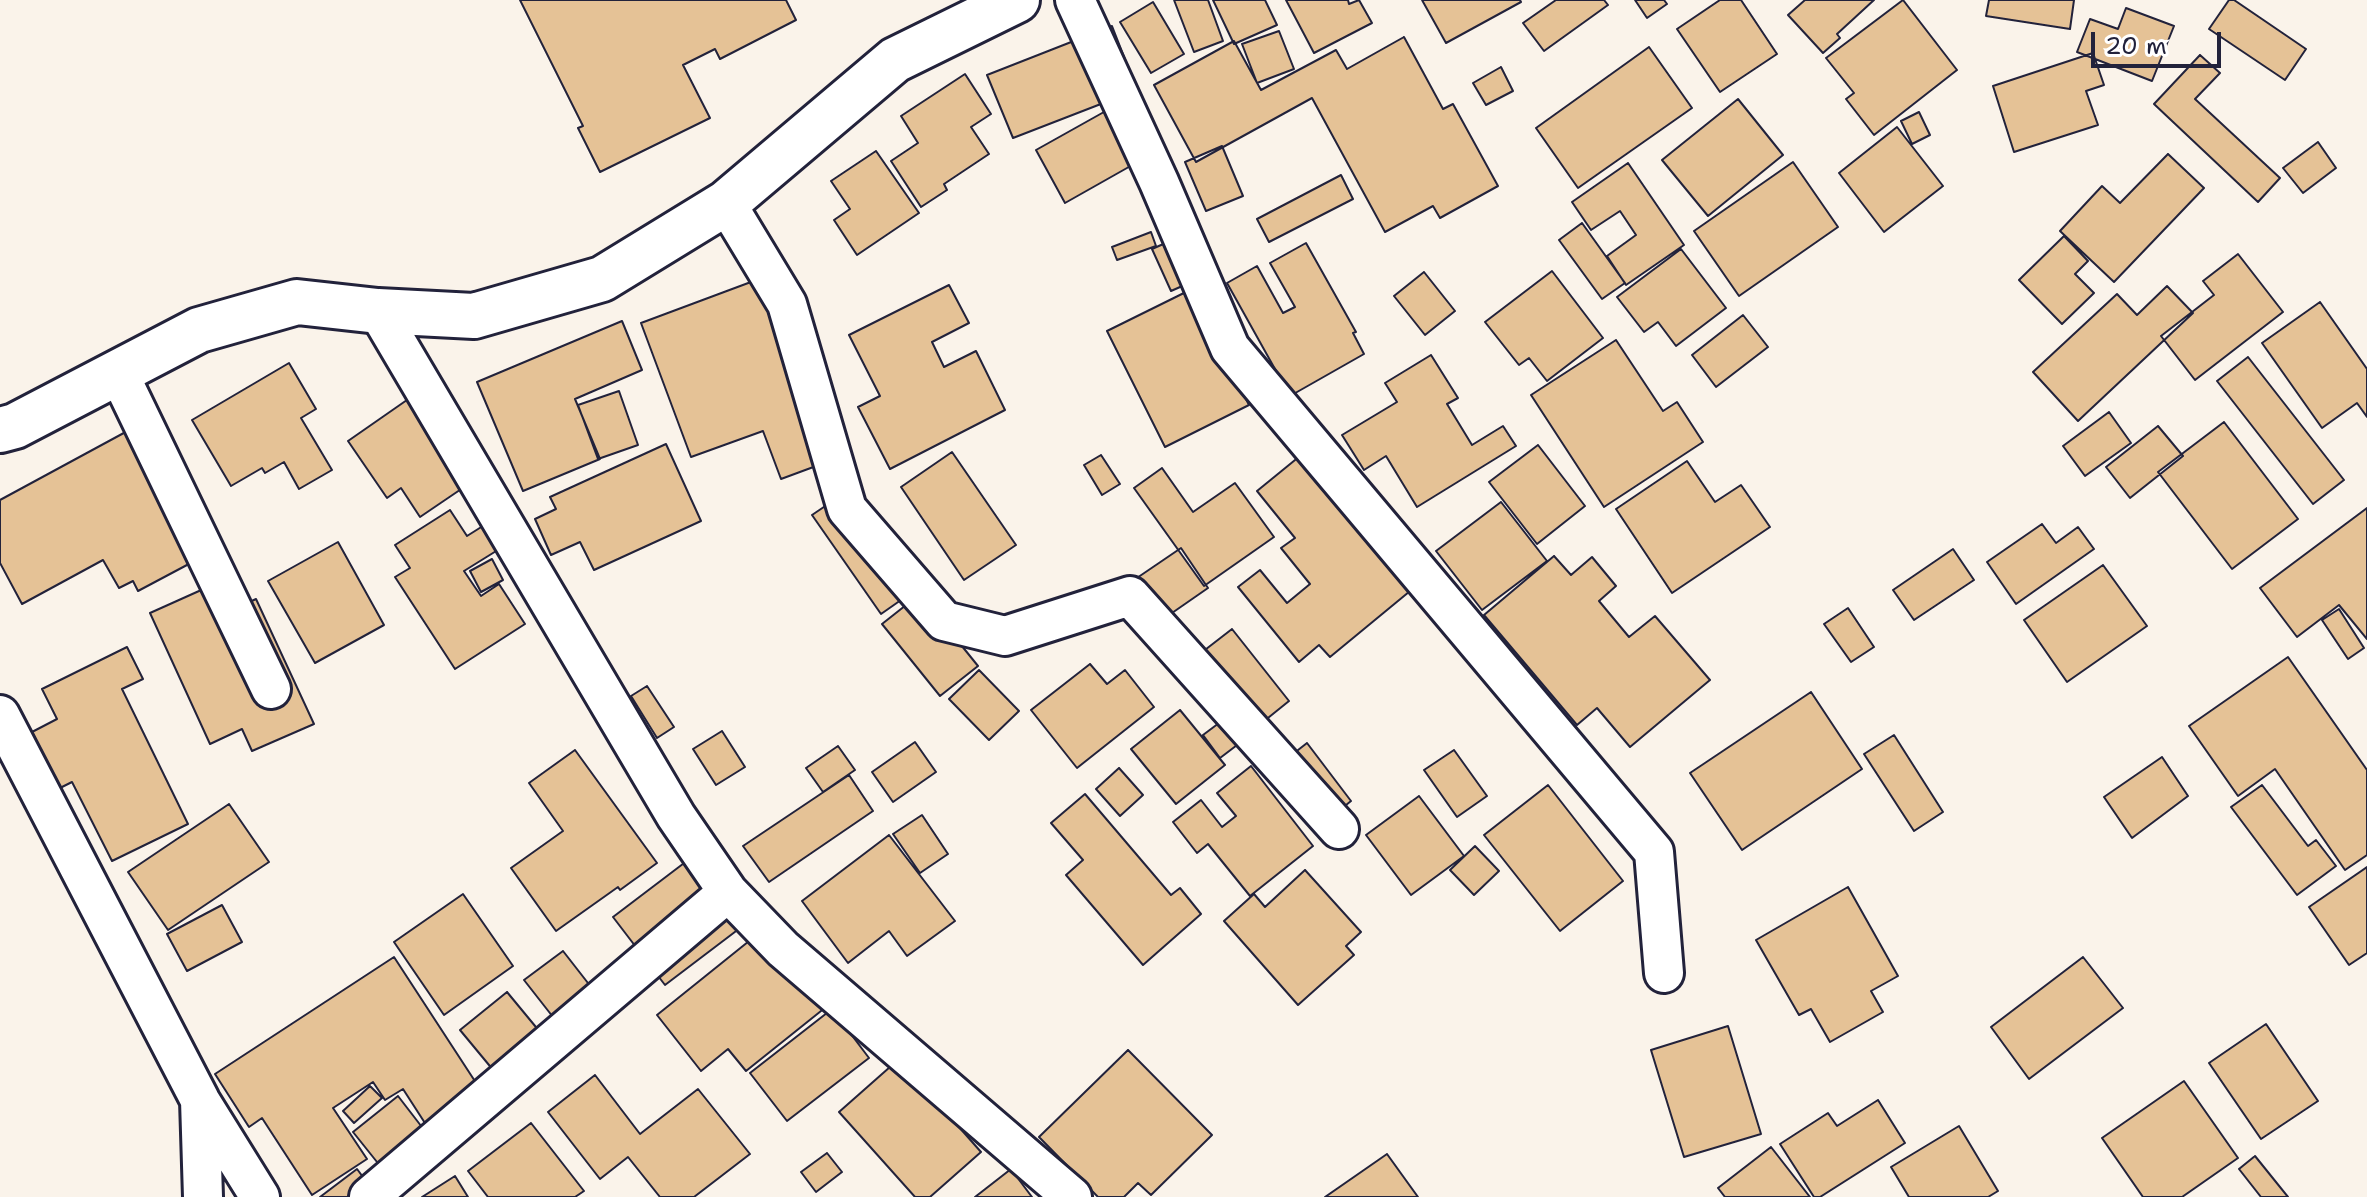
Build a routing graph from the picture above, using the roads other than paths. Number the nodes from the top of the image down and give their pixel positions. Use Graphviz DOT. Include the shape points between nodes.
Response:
graph roads {
  1 [pos="1017,0"];
  2 [pos="1075,0"];
  3 [pos="726,203"];
  4 [pos="378,311"];
  5 [pos="118,372"];
  6 [pos="0,430"];
  7 [pos="271,689"];
  8 [pos="0,715"];
  9 [pos="1339,829"];
  10 [pos="728,892"];
  11 [pos="1664,973"];
  12 [pos="200,1100"];
  13 [pos="203,1197"];
  14 [pos="260,1197"];
  15 [pos="369,1197"];
  16 [pos="1072,1197"];
  1 -- 3 [label="street" via="895,60"];
  2 -- 11 [label="street" via="1230,348 1654,852"];
  3 -- 4 [label="street" via="602,279 474,316"];
  3 -- 9 [label="street" via="787,304 847,509 944,621 1005,636 1130,596"];
  4 -- 5 [label="street" via="297,302 199,330"];
  4 -- 10 [label="street" via="676,816"];
  5 -- 6 [label="street"];
  5 -- 7 [label="street"];
  8 -- 12 [label="street"];
  10 -- 15 [label="street"];
  10 -- 16 [label="street" via="783,949"];
  12 -- 13 [label="street"];
  12 -- 14 [label="street"];
}
